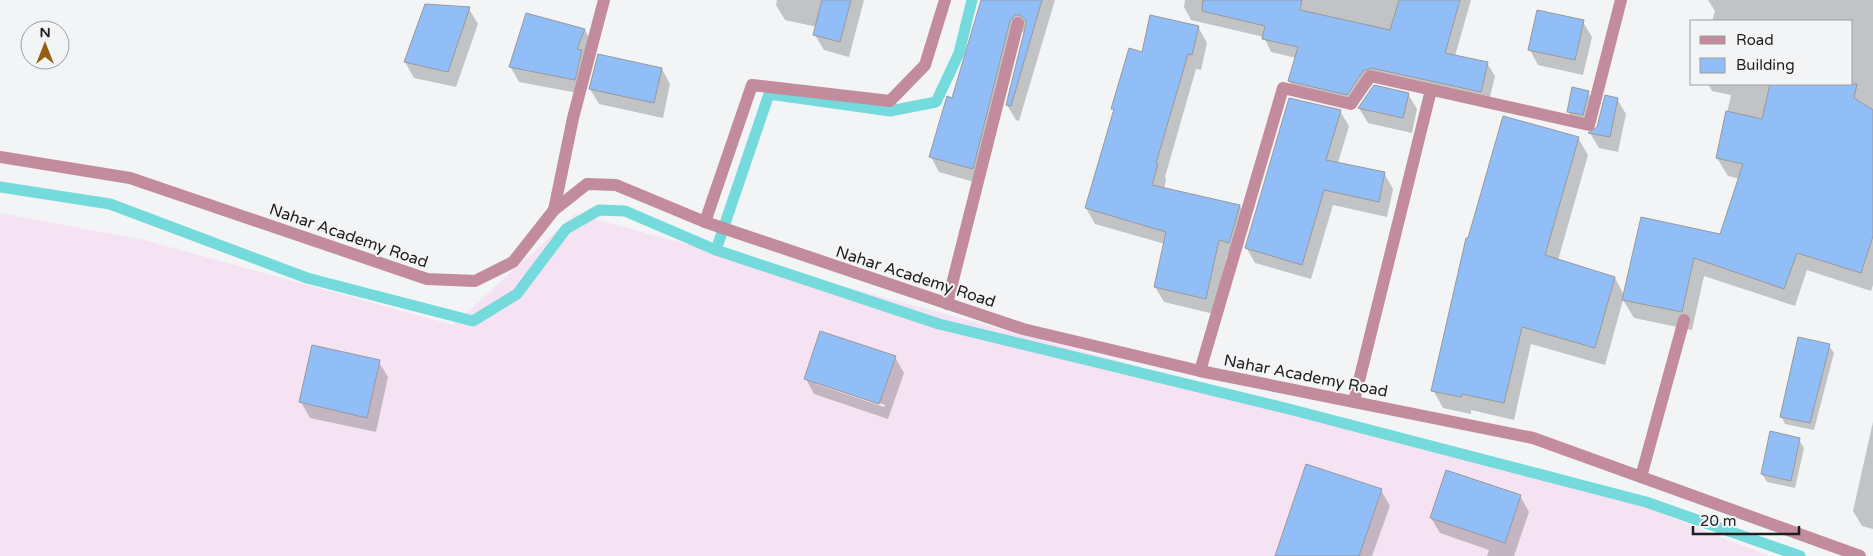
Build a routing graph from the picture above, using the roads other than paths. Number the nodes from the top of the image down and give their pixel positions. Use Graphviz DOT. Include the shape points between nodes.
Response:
graph roads {
  1 [pos="604,0"];
  2 [pos="945,0"];
  3 [pos="1621,0"];
  4 [pos="1018,23"];
  5 [pos="1431,90"];
  6 [pos="0,157"];
  7 [pos="554,210"];
  8 [pos="705,222"];
  9 [pos="947,304"];
  10 [pos="1684,320"];
  11 [pos="1200,371"];
  12 [pos="1354,401"];
  13 [pos="1641,477"];
  14 [pos="1860,556"];
  1 -- 7 [label="street"];
  2 -- 8 [label="street" via="925,65 890,101 752,85"];
  3 -- 5 [label="street" via="1589,125"];
  4 -- 9 [label="street"];
  5 -- 11 [label="street" via="1370,76 1351,104 1283,88"];
  5 -- 12 [label="street"];
  6 -- 7 [label="street, Nahar Academy Road" via="130,178 425,285 475,281 513,262"];
  7 -- 8 [label="street, Nahar Academy Road" via="587,184 616,185"];
  8 -- 9 [label="street, Nahar Academy Road"];
  9 -- 11 [label="street, Nahar Academy Road" via="1023,329"];
  10 -- 13 [label="street"];
  11 -- 12 [label="street, Nahar Academy Road"];
  12 -- 13 [label="street, Nahar Academy Road" via="1533,438"];
  13 -- 14 [label="street, Nahar Academy Road"];
}
